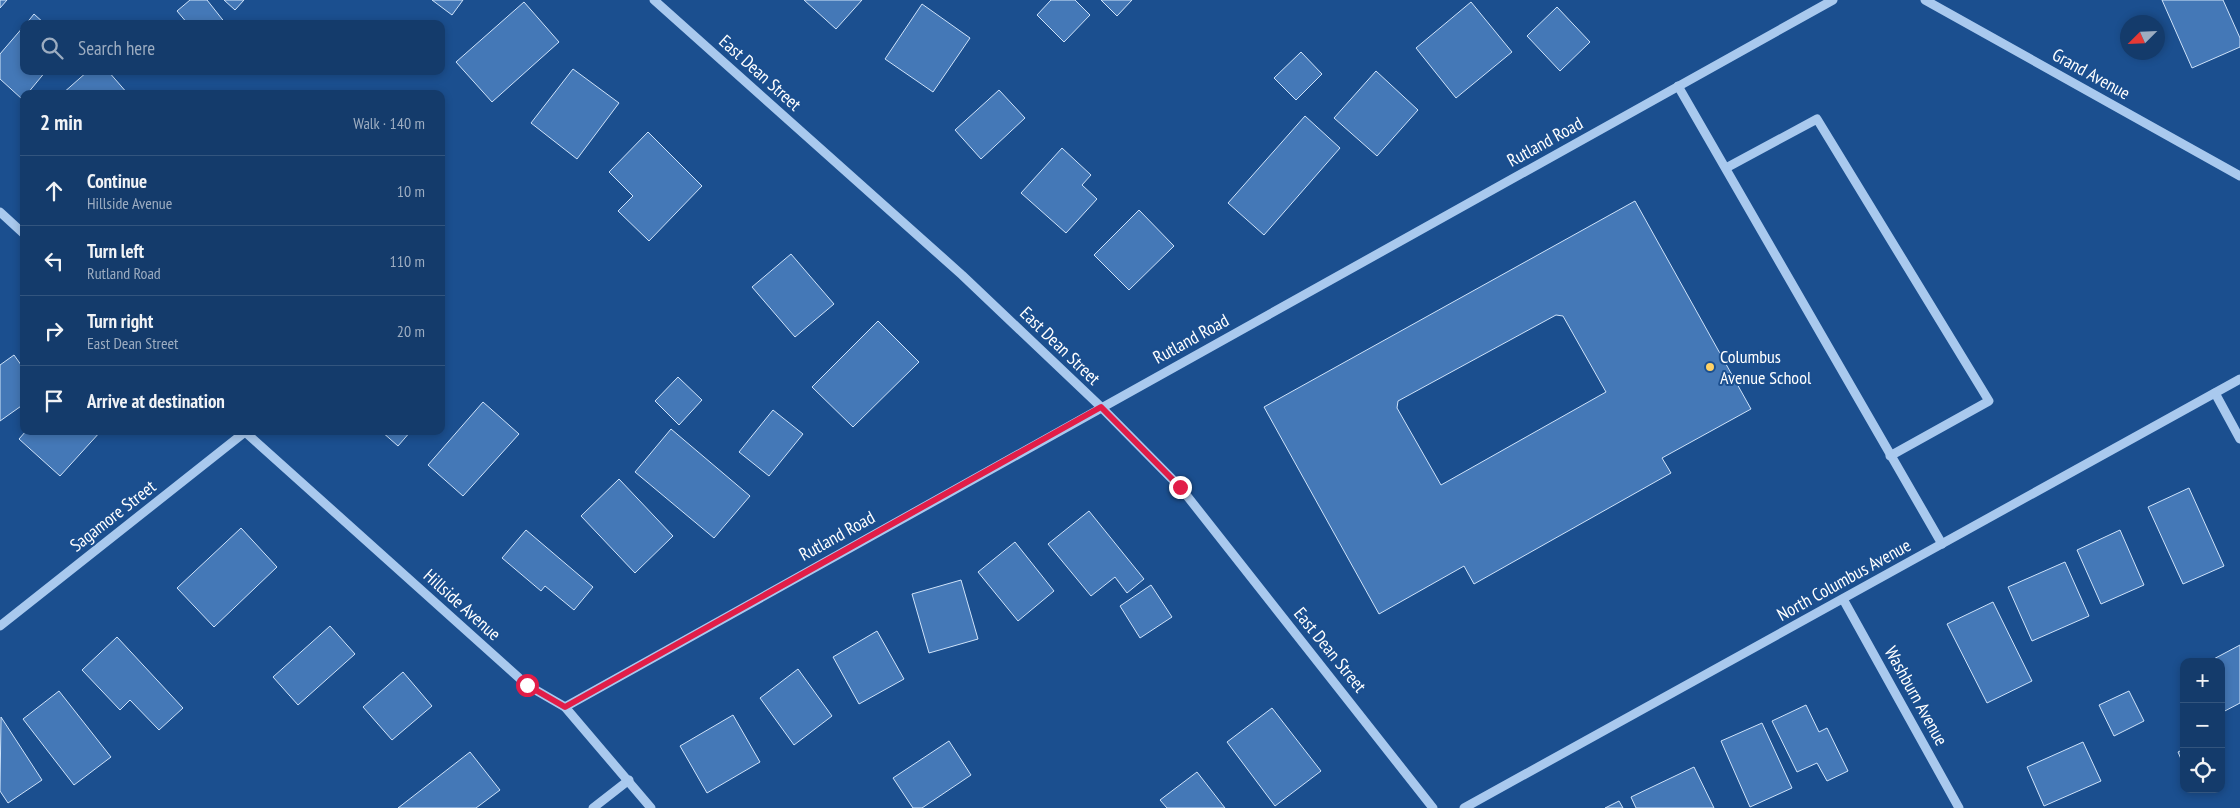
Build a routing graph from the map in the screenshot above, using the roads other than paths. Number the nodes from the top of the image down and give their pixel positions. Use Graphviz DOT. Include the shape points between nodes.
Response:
graph roads {
  1 [pos="654,0"];
  2 [pos="1833,0"];
  3 [pos="1925,0"];
  4 [pos="1678,86"];
  5 [pos="1726,168"];
  6 [pos="2240,176"];
  7 [pos="0,212"];
  8 [pos="20,230"];
  9 [pos="2240,379"];
  10 [pos="2215,393"];
  11 [pos="1101,407"];
  12 [pos="241,435"];
  13 [pos="248,435"];
  14 [pos="2240,439"];
  15 [pos="1890,456"];
  16 [pos="1942,544"];
  17 [pos="1843,599"];
  18 [pos="0,626"];
  19 [pos="565,707"];
  20 [pos="629,780"];
  21 [pos="1475,806"];
  22 [pos="593,808"];
  23 [pos="651,808"];
  24 [pos="1433,808"];
  25 [pos="1464,808"];
  26 [pos="1959,808"];
  1 -- 11 [label="street, East Dean Street" via="962,275"];
  2 -- 4 [label="street, Rutland Road"];
  3 -- 6 [label="street, Grand Avenue"];
  4 -- 5 [label="street"];
  4 -- 11 [label="street, Rutland Road"];
  5 -- 15 [label="street"];
  5 -- 15 [label="street" via="1816,119 1989,401"];
  7 -- 8 [label="street"];
  9 -- 10 [label="street, North Columbus Avenue"];
  10 -- 14 [label="street"];
  10 -- 16 [label="street, North Columbus Avenue"];
  11 -- 19 [label="street, Rutland Road"];
  11 -- 24 [label="street, East Dean Street" via="1180,487"];
  12 -- 18 [label="street, Sagamore Street"];
  13 -- 19 [label="street, Hillside Avenue" via="527,685"];
  15 -- 16 [label="street"];
  16 -- 17 [label="street, North Columbus Avenue"];
  17 -- 21 [label="street, North Columbus Avenue"];
  17 -- 26 [label="street, Washburn Avenue"];
  19 -- 20 [label="street, Hillside Avenue"];
  20 -- 22 [label="street"];
  20 -- 23 [label="street, Hillside Avenue"];
  21 -- 25 [label="street, North Columbus Avenue"];
}
